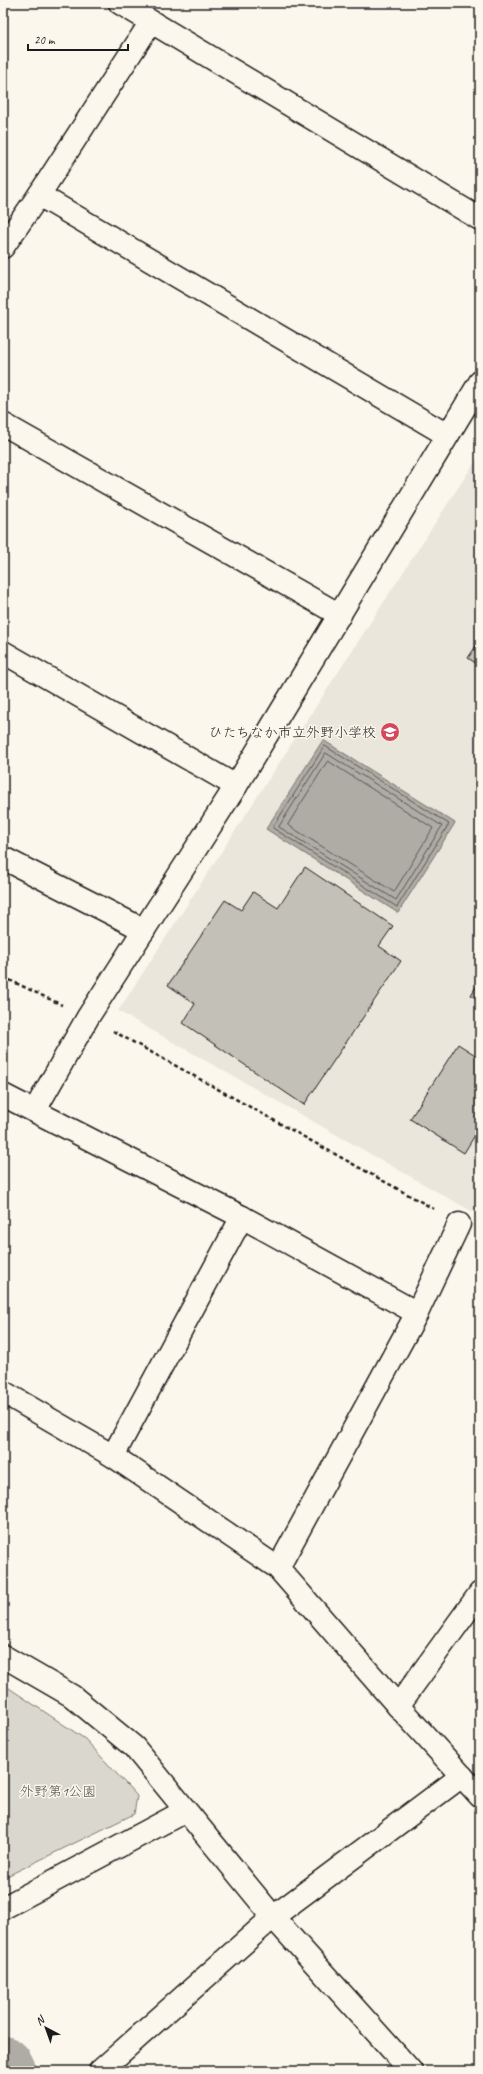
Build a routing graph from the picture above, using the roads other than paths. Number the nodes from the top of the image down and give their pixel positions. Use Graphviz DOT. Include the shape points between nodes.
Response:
graph roads {
  1 [pos="120,3"];
  2 [pos="151,22"];
  3 [pos="39,195"];
  4 [pos="480,219"];
  5 [pos="3,246"];
  6 [pos="480,382"];
  7 [pos="3,424"];
  8 [pos="447,435"];
  9 [pos="340,615"];
  10 [pos="3,652"];
  11 [pos="236,786"];
  12 [pos="3,858"];
  13 [pos="144,930"];
  14 [pos="3,1095"];
  15 [pos="35,1110"];
  16 [pos="242,1217"];
  17 [pos="460,1224"];
  18 [pos="417,1313"];
  19 [pos="3,1392"];
  20 [pos="113,1456"];
  21 [pos="278,1568"];
  22 [pos="480,1593"];
  23 [pos="3,1656"];
  24 [pos="398,1706"];
  25 [pos="462,1776"];
  26 [pos="480,1796"];
  27 [pos="185,1811"];
  28 [pos="3,1908"];
  29 [pos="273,1917"];
  30 [pos="406,2069"];
  31 [pos="100,2071"];
  1 -- 2 [label="street"];
  2 -- 3 [label="street"];
  2 -- 4 [label="street"];
  3 -- 5 [label="street"];
  3 -- 8 [label="street"];
  6 -- 8 [label="street"];
  7 -- 9 [label="street"];
  8 -- 9 [label="street"];
  9 -- 11 [label="street"];
  10 -- 11 [label="street"];
  11 -- 13 [label="street"];
  12 -- 13 [label="street"];
  13 -- 15 [label="street" via="88,1017"];
  14 -- 15 [label="street"];
  15 -- 16 [label="street"];
  16 -- 18 [label="street"];
  16 -- 20 [label="street"];
  17 -- 18 [label="street"];
  18 -- 21 [label="street"];
  19 -- 20 [label="street"];
  20 -- 21 [label="street"];
  21 -- 24 [label="street"];
  22 -- 24 [label="street"];
  23 -- 27 [label="street" via="72,1696 134,1747"];
  24 -- 25 [label="street"];
  25 -- 26 [label="street"];
  25 -- 29 [label="street"];
  27 -- 28 [label="street"];
  27 -- 29 [label="street"];
  29 -- 30 [label="street"];
  29 -- 31 [label="street"];
}
